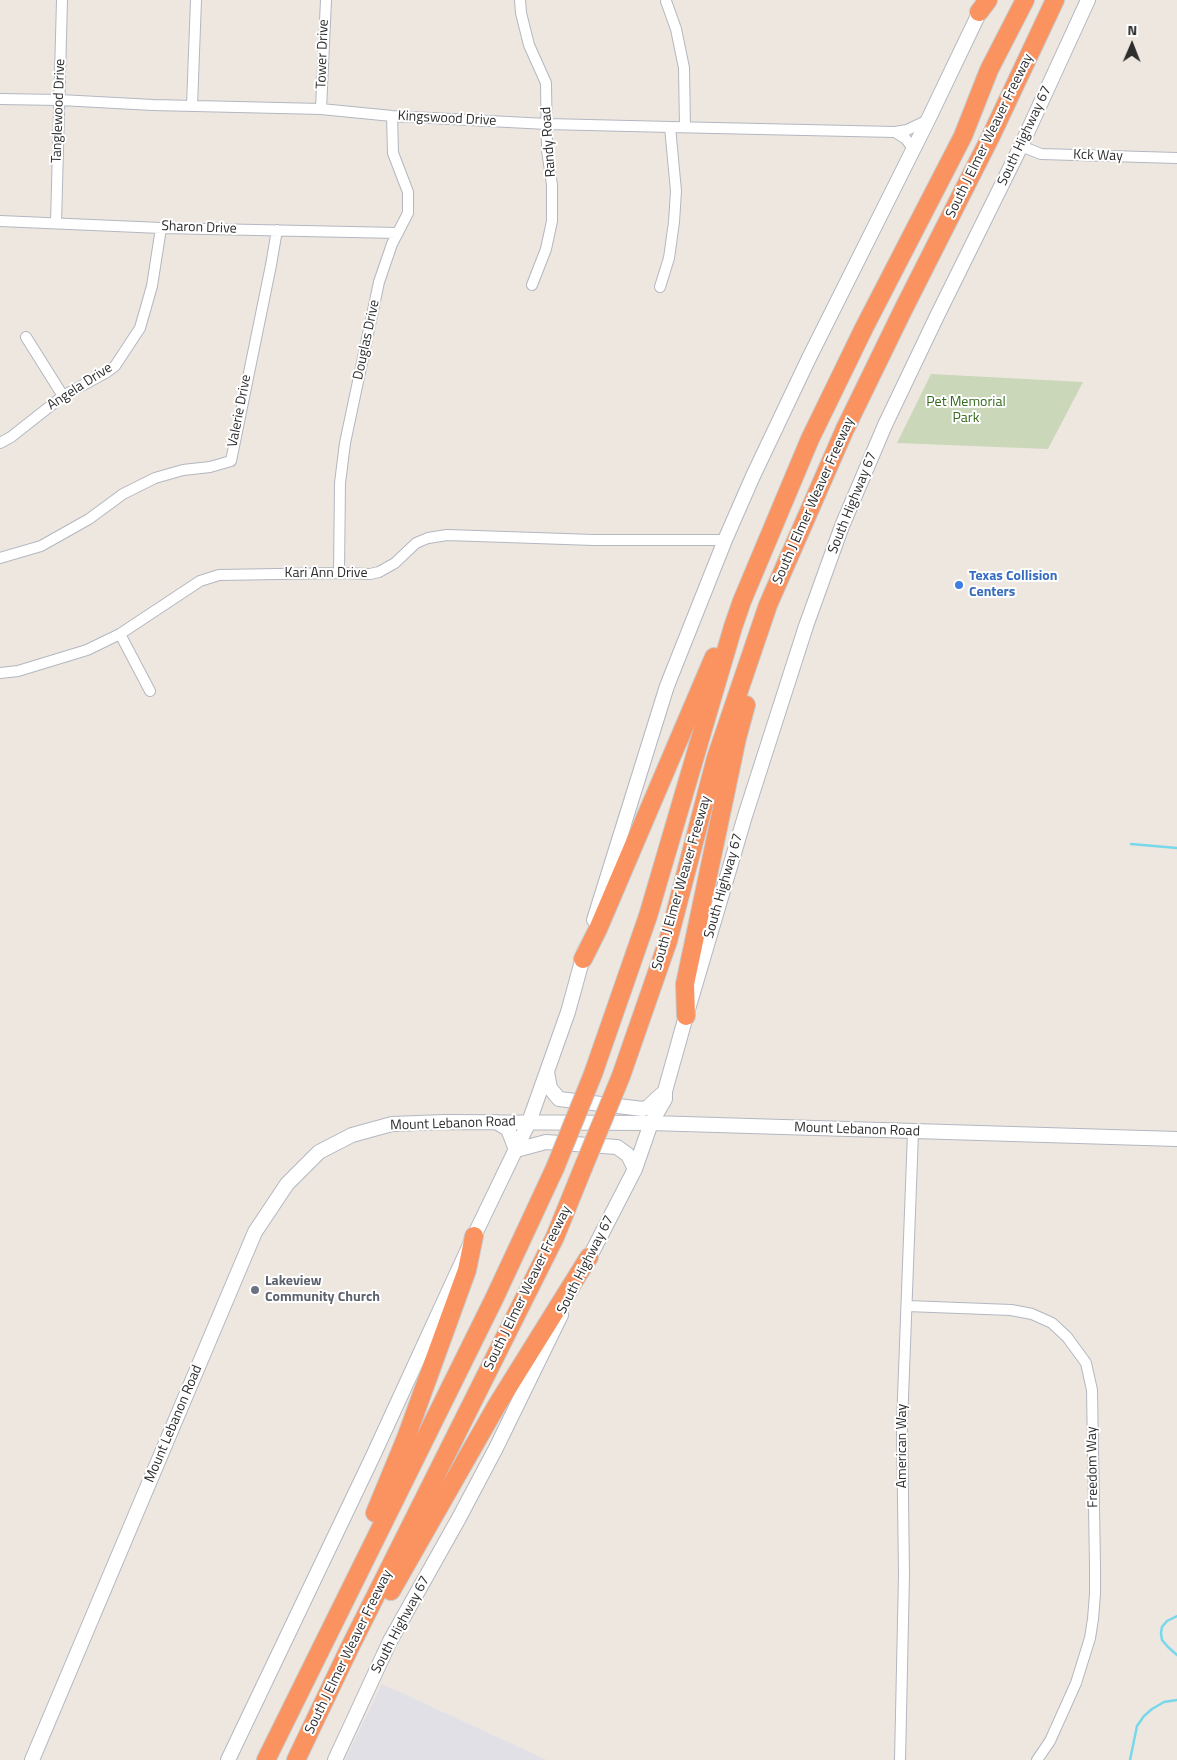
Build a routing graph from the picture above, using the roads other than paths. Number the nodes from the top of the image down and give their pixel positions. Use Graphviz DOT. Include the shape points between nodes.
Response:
graph roads {
  1 [pos="62,0"];
  2 [pos="196,0"];
  3 [pos="326,0"];
  4 [pos="520,0"];
  5 [pos="666,0"];
  6 [pos="1025,0"];
  7 [pos="1055,0"];
  8 [pos="1088,0"];
  9 [pos="984,4"];
  10 [pos="0,99"];
  11 [pos="60,100"];
  12 [pos="192,106"];
  13 [pos="321,109"];
  14 [pos="392,116"];
  15 [pos="928,120"];
  16 [pos="547,124"];
  17 [pos="670,127"];
  18 [pos="685,127"];
  19 [pos="895,132"];
  20 [pos="1021,146"];
  21 [pos="913,149"];
  22 [pos="1177,158"];
  23 [pos="0,221"];
  24 [pos="56,223"];
  25 [pos="160,228"];
  26 [pos="277,230"];
  27 [pos="398,233"];
  28 [pos="532,285"];
  29 [pos="660,287"];
  30 [pos="26,337"];
  31 [pos="63,396"];
  32 [pos="0,443"];
  33 [pos="725,540"];
  34 [pos="0,558"];
  35 [pos="339,573"];
  36 [pos="768,605"];
  37 [pos="733,627"];
  38 [pos="120,634"];
  39 [pos="0,673"];
  40 [pos="150,691"];
  41 [pos="583,958"];
  42 [pos="686,1016"];
  43 [pos="547,1072"];
  44 [pos="665,1091"];
  45 [pos="494,1121"];
  46 [pos="530,1122"];
  47 [pos="651,1123"];
  48 [pos="913,1132"];
  49 [pos="1177,1140"];
  50 [pos="516,1150"];
  51 [pos="634,1169"];
  52 [pos="474,1236"];
  53 [pos="589,1258"];
  54 [pos="907,1306"];
  55 [pos="350,1647"];
  56 [pos="313,1663"];
  57 [pos="32,1760"];
  58 [pos="228,1760"];
  59 [pos="266,1760"];
  60 [pos="296,1760"];
  61 [pos="335,1760"];
  62 [pos="900,1760"];
  63 [pos="1038,1760"];
  1 -- 11 [label="street, Tanglewood Drive"];
  2 -- 12 [label="street"];
  3 -- 13 [label="street, Tower Drive"];
  4 -- 16 [label="street, Randy Road" via="529,45 546,83"];
  5 -- 18 [label="street" via="684,68"];
  6 -- 37 [label="highway, South J Elmer Weaver Freeway" via="989,70 963,136 810,439"];
  7 -- 36 [label="highway, South J Elmer Weaver Freeway" via="845,429"];
  8 -- 20 [label="main road, South Highway 67"];
  9 -- 15 [label="main road"];
  10 -- 11 [label="street, Kingswood Drive"];
  11 -- 12 [label="street, Kingswood Drive"];
  11 -- 24 [label="street, Tanglewood Drive"];
  12 -- 13 [label="street, Kingswood Drive"];
  13 -- 14 [label="street, Kingswood Drive"];
  14 -- 16 [label="street, Kingswood Drive"];
  14 -- 27 [label="street, Douglas Drive" via="393,153 409,203 408,213"];
  15 -- 19 [label="street, Kingswood Drive"];
  15 -- 21 [label="main road"];
  16 -- 17 [label="street, Kingswood Drive"];
  16 -- 28 [label="street, Randy Road" via="552,221"];
  17 -- 18 [label="street, Kingswood Drive"];
  17 -- 29 [label="street" via="676,192 669,258"];
  18 -- 19 [label="street, Kingswood Drive"];
  19 -- 21 [label="street"];
  20 -- 22 [label="street, Kck Way" via="1041,154"];
  20 -- 42 [label="main road, South Highway 67" via="885,425 842,526 748,806"];
  21 -- 33 [label="main road" via="809,358"];
  23 -- 24 [label="street, Sharon Drive"];
  24 -- 25 [label="street, Sharon Drive"];
  25 -- 26 [label="street, Sharon Drive"];
  25 -- 31 [label="street, Angela Drive" via="152,286 140,328 115,366"];
  26 -- 27 [label="street, Sharon Drive"];
  26 -- 34 [label="street, Valerie Drive" via="231,461 155,478 123,494 89,519 41,546"];
  27 -- 35 [label="street, Douglas Drive" via="379,282 345,443 340,483"];
  30 -- 31 [label="street"];
  31 -- 32 [label="street, Angela Drive"];
  33 -- 35 [label="street, Kari Ann Drive" via="446,535 416,543 395,563 379,572"];
  33 -- 41 [label="main road" via="667,686"];
  35 -- 38 [label="street, Kari Ann Drive" via="219,576 200,581"];
  36 -- 42 [label="highway" via="760,654 737,738 685,984"];
  36 -- 55 [label="highway, South J Elmer Weaver Freeway, bridge" via="716,758 668,941 621,1076 555,1237"];
  37 -- 41 [label="highway" via="715,653"];
  37 -- 56 [label="highway, South J Elmer Weaver Freeway, bridge" via="648,916 593,1074 494,1298"];
  38 -- 39 [label="street, Kari Ann Drive" via="87,650 18,671"];
  38 -- 40 [label="street"];
  41 -- 43 [label="main road"];
  42 -- 44 [label="main road, South Highway 67"];
  43 -- 44 [label="main road" via="550,1088 559,1099 643,1109"];
  43 -- 46 [label="main road"];
  44 -- 47 [label="main road, South Highway 67"];
  45 -- 46 [label="main road, Mount Lebanon Road"];
  45 -- 50 [label="main road" via="508,1129"];
  45 -- 57 [label="main road, Mount Lebanon Road" via="392,1124 352,1135 319,1152 288,1184 255,1232"];
  46 -- 47 [label="main road, Mount Lebanon Road"];
  46 -- 50 [label="main road"];
  47 -- 48 [label="main road, Mount Lebanon Road"];
  47 -- 51 [label="main road, South Highway 67"];
  48 -- 49 [label="main road, Mount Lebanon Road"];
  48 -- 54 [label="street, American Way"];
  50 -- 51 [label="main road" via="546,1142 617,1147 628,1155"];
  50 -- 52 [label="main road"];
  51 -- 53 [label="main road, South Highway 67"];
  52 -- 56 [label="highway" via="467,1270 406,1438 317,1640"];
  52 -- 58 [label="main road"];
  53 -- 55 [label="highway" via="497,1405 371,1627"];
  53 -- 61 [label="main road, South Highway 67" via="496,1448 390,1641"];
  54 -- 62 [label="street, American Way" via="902,1424 904,1575"];
  54 -- 63 [label="street, Freedom Way" via="1012,1310 1032,1314 1052,1323 1086,1363 1092,1400 1093,1619 1076,1683"];
  55 -- 60 [label="highway, South J Elmer Weaver Freeway"];
  56 -- 59 [label="highway, South J Elmer Weaver Freeway"];
}
